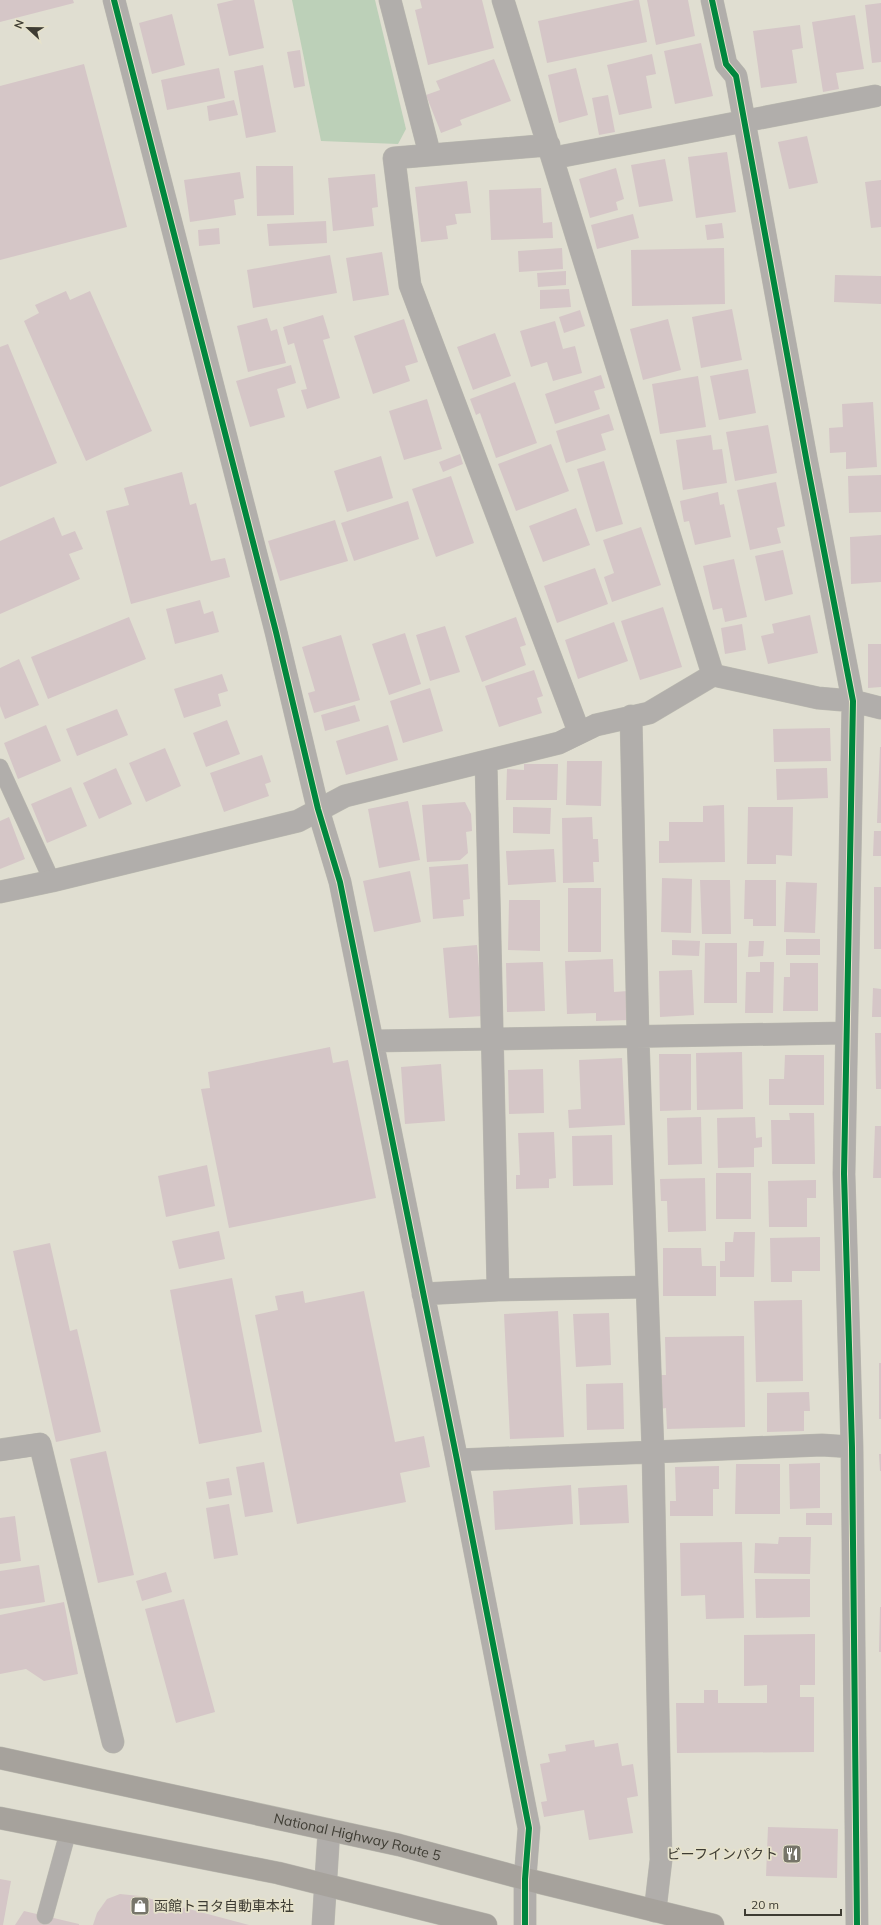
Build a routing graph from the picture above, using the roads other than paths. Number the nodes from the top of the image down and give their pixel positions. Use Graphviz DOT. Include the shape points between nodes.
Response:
graph roads {
  1 [pos="114,0"];
  2 [pos="390,0"];
  3 [pos="503,0"];
  4 [pos="712,0"];
  5 [pos="875,96"];
  6 [pos="744,121"];
  7 [pos="551,151"];
  8 [pos="430,155"];
  9 [pos="713,674"];
  10 [pos="853,701"];
  11 [pos="881,708"];
  12 [pos="631,716"];
  13 [pos="579,732"];
  14 [pos="486,761"];
  15 [pos="0,767"];
  16 [pos="318,810"];
  17 [pos="52,881"];
  18 [pos="0,892"];
  19 [pos="845,1033"];
  20 [pos="638,1037"];
  21 [pos="493,1039"];
  22 [pos="373,1041"];
  23 [pos="647,1287"];
  24 [pos="498,1290"];
  25 [pos="423,1294"];
  26 [pos="852,1447"];
  27 [pos="0,1450"];
  28 [pos="653,1450"];
  29 [pos="457,1460"];
  30 [pos="113,1742"];
  31 [pos="0,1758"];
  32 [pos="0,1818"];
  33 [pos="329,1830"];
  34 [pos="68,1832"];
  35 [pos="525,1879"];
  36 [pos="326,1884"];
  37 [pos="656,1911"];
  38 [pos="45,1916"];
  39 [pos="323,1925"];
  40 [pos="486,1925"];
  41 [pos="525,1925"];
  42 [pos="713,1925"];
  43 [pos="857,1925"];
  1 -- 16 [label="street" via="274,624"];
  2 -- 8 [label="street"];
  3 -- 7 [label="street"];
  4 -- 6 [label="street" via="726,64 736,76"];
  5 -- 6 [label="street"];
  6 -- 7 [label="street"];
  6 -- 10 [label="street"];
  7 -- 8 [label="street"];
  7 -- 9 [label="street"];
  8 -- 13 [label="street" via="394,158 410,285"];
  9 -- 10 [label="street" via="818,698"];
  9 -- 12 [label="street" via="649,713"];
  10 -- 11 [label="street"];
  10 -- 19 [label="street"];
  12 -- 13 [label="street"];
  12 -- 20 [label="street"];
  13 -- 14 [label="street" via="559,743"];
  14 -- 16 [label="street" via="345,796"];
  14 -- 21 [label="street"];
  15 -- 17 [label="lane"];
  16 -- 17 [label="street" via="298,821"];
  16 -- 22 [label="street" via="340,882"];
  17 -- 18 [label="street"];
  19 -- 20 [label="street"];
  19 -- 26 [label="street" via="844,1174"];
  20 -- 21 [label="street"];
  20 -- 23 [label="street"];
  21 -- 22 [label="street"];
  21 -- 24 [label="street"];
  22 -- 25 [label="street"];
  23 -- 24 [label="street"];
  23 -- 28 [label="street"];
  24 -- 25 [label="street"];
  25 -- 29 [label="street"];
  26 -- 28 [label="street" via="822,1445"];
  26 -- 43 [label="street"];
  27 -- 30 [label="street" via="40,1444"];
  28 -- 29 [label="street"];
  28 -- 37 [label="street" via="661,1860"];
  29 -- 35 [label="street" via="529,1828"];
  31 -- 33 [label="highway, National Highway Route 5"];
  32 -- 34 [label="highway"];
  33 -- 35 [label="highway, National Highway Route 5" via="398,1845"];
  33 -- 36 [label="street"];
  34 -- 36 [label="highway"];
  34 -- 38 [label="lane"];
  35 -- 37 [label="highway, National Highway Route 5"];
  35 -- 41 [label="street"];
  36 -- 39 [label="street"];
  36 -- 40 [label="highway"];
  37 -- 42 [label="highway, National Highway Route 5"];
}
